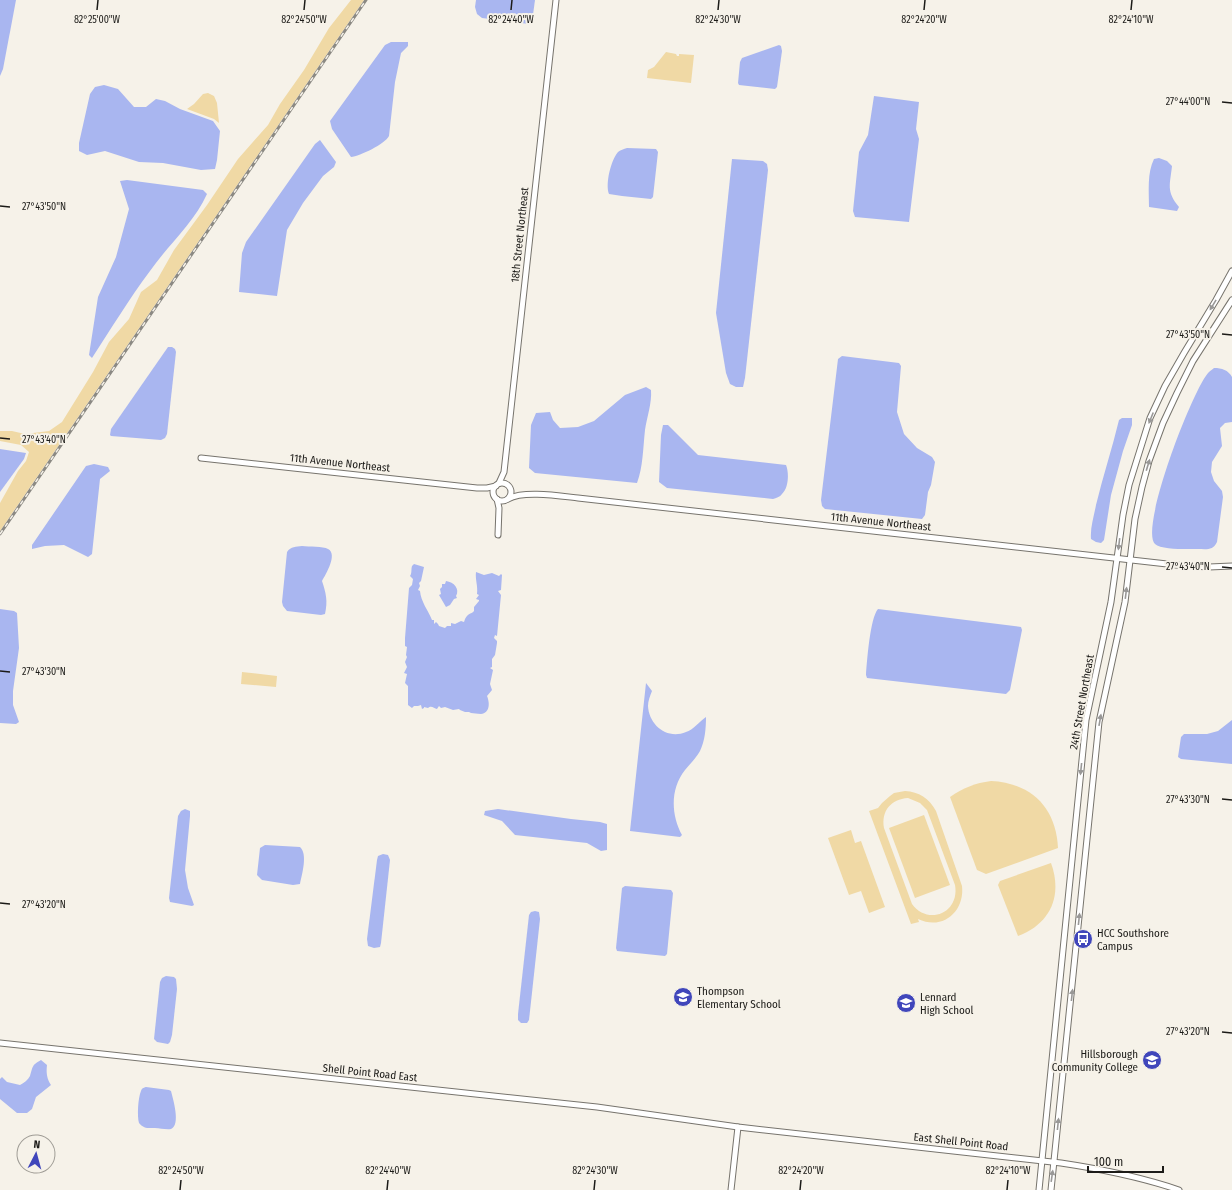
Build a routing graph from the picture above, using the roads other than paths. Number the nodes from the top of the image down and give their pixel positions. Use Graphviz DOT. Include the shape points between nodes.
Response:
graph roads {
  1 [pos="556,0"];
  2 [pos="1232,271"];
  3 [pos="1232,300"];
  4 [pos="201,458"];
  5 [pos="504,472"];
  6 [pos="497,484"];
  7 [pos="509,486"];
  8 [pos="477,488"];
  9 [pos="528,494"];
  10 [pos="496,498"];
  11 [pos="507,499"];
  12 [pos="500,515"];
  13 [pos="498,535"];
  14 [pos="1117,559"];
  15 [pos="1130,560"];
  16 [pos="1232,566"];
  17 [pos="0,1043"];
  18 [pos="738,1127"];
  19 [pos="1042,1161"];
  20 [pos="1054,1163"];
  21 [pos="731,1190"];
  22 [pos="1039,1190"];
  23 [pos="1051,1190"];
  24 [pos="1179,1190"];
  1 -- 5 [label="street, 18th Street Northeast"];
  2 -- 14 [label="street, 24th Street Northeast, one-way" via="1165,386 1150,418 1129,485"];
  15 -- 3 [label="street, 24th Street Northeast, one-way" via="1142,486 1163,423 1193,361"];
  4 -- 8 [label="street, 11th Avenue Northeast"];
  5 -- 6 [label="street, 18th Street Northeast"];
  5 -- 7 [label="street, 18th Street Northeast"];
  6 -- 7 [label="street"];
  6 -- 8 [label="street, 11th Avenue Northeast"];
  6 -- 10 [label="street" via="493,491"];
  7 -- 9 [label="street, 11th Avenue Northeast"];
  7 -- 11 [label="street" via="511,494"];
  8 -- 10 [label="street, 11th Avenue Northeast"];
  9 -- 11 [label="street, 11th Avenue Northeast" via="515,495"];
  9 -- 14 [label="street, 11th Avenue Northeast"];
  10 -- 11 [label="street" via="501,501"];
  10 -- 12 [label="street"];
  11 -- 12 [label="street"];
  12 -- 13 [label="street"];
  14 -- 15 [label="street, 11th Avenue Northeast"];
  14 -- 19 [label="street, 24th Street Northeast, one-way" via="1111,602 1086,720"];
  15 -- 16 [label="street, 11th Avenue Northeast" via="1209,567"];
  20 -- 15 [label="street, 24th Street Northeast, one-way" via="1099,722 1125,602"];
  17 -- 18 [label="street, Shell Point Road East" via="597,1107"];
  18 -- 19 [label="street, East Shell Point Road"];
  18 -- 21 [label="street"];
  19 -- 20 [label="street, East Shell Point Road"];
  19 -- 22 [label="street, 24th Street Northeast"];
  23 -- 20 [label="street, 24th Street Northeast, one-way"];
  20 -- 24 [label="street, East Shell Point Road" via="1106,1170"];
}
